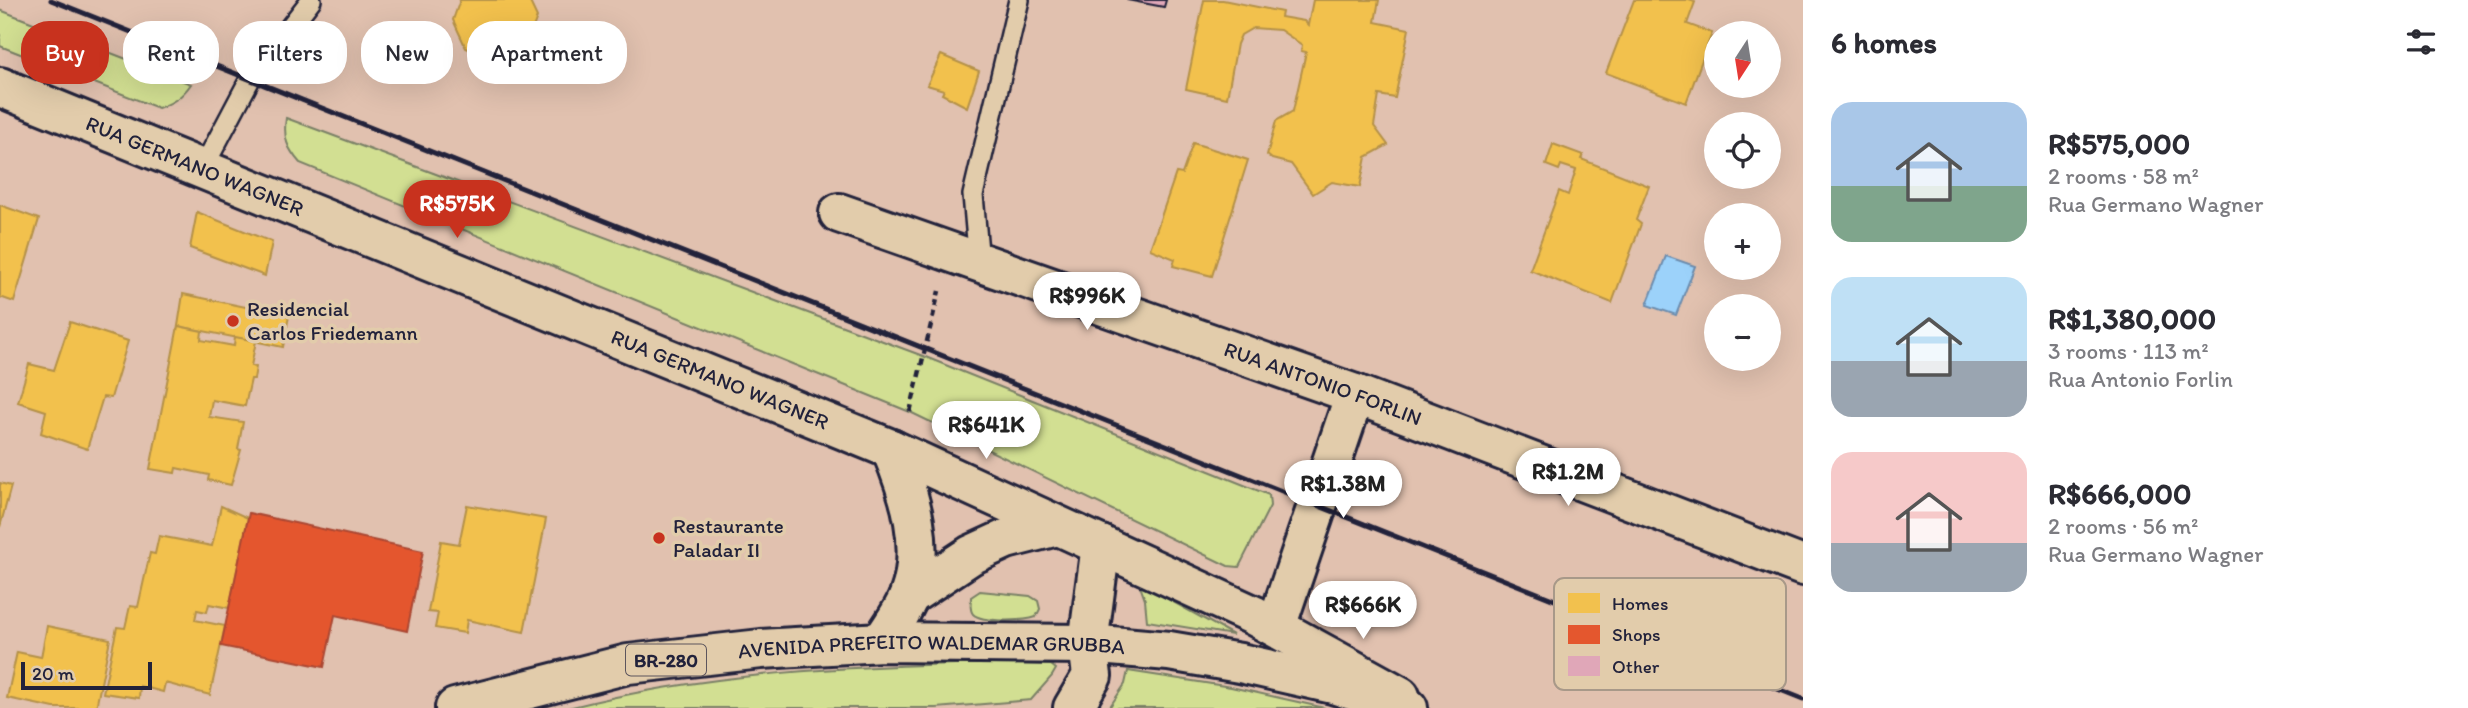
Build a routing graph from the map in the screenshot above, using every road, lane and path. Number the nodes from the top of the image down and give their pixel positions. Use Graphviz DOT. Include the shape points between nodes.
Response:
graph roads {
  1 [pos="311,0"];
  2 [pos="1019,0"];
  3 [pos="0,87"];
  4 [pos="203,168"];
  5 [pos="839,213"];
  6 [pos="964,257"];
  7 [pos="1355,394"];
  8 [pos="887,448"];
  9 [pos="1058,526"];
  10 [pos="1101,545"];
  11 [pos="1803,566"];
  12 [pos="909,596"];
  13 [pos="1276,627"];
  14 [pos="882,642"];
  15 [pos="1088,644"];
  16 [pos="455,708"];
  17 [pos="1073,708"];
  18 [pos="1408,708"];
  19 [pos="1422,708"];
  1 -- 4 [label="lane" via="250,79"];
  2 -- 6 [label="lane" via="973,195"];
  3 -- 4 [label="main road, RUA GERMANO WAGNER"];
  4 -- 8 [label="main road, RUA GERMANO WAGNER"];
  5 -- 6 [label="main road, RUA ANTONIO FORLIN"];
  6 -- 7 [label="main road, RUA ANTONIO FORLIN"];
  6 -- 8 [label="path" via="910,412"];
  7 -- 11 [label="main road, RUA ANTONIO FORLIN"];
  7 -- 13 [label="main road"];
  8 -- 9 [label="main road, RUA GERMANO WAGNER"];
  8 -- 12 [label="main road" via="907,486 915,525"];
  9 -- 10 [label="main road, RUA GERMANO WAGNER"];
  9 -- 12 [label="main road" via="971,555"];
  10 -- 13 [label="main road, RUA GERMANO WAGNER"];
  10 -- 15 [label="main road"];
  12 -- 14 [label="main road"];
  13 -- 19 [label="main road, RUA GERMANO WAGNER"];
  14 -- 15 [label="main road, AVENIDA PREFEITO WALDEMAR GRUBBA / BR-280"];
  14 -- 16 [label="main road, AVENIDA PREFEITO WALDEMAR GRUBBA / BR-280" via="628,664"];
  15 -- 17 [label="main road" via="1092,676"];
  15 -- 18 [label="main road, AVENIDA PREFEITO WALDEMAR GRUBBA / BR-280" via="1240,663 1333,684"];
}
